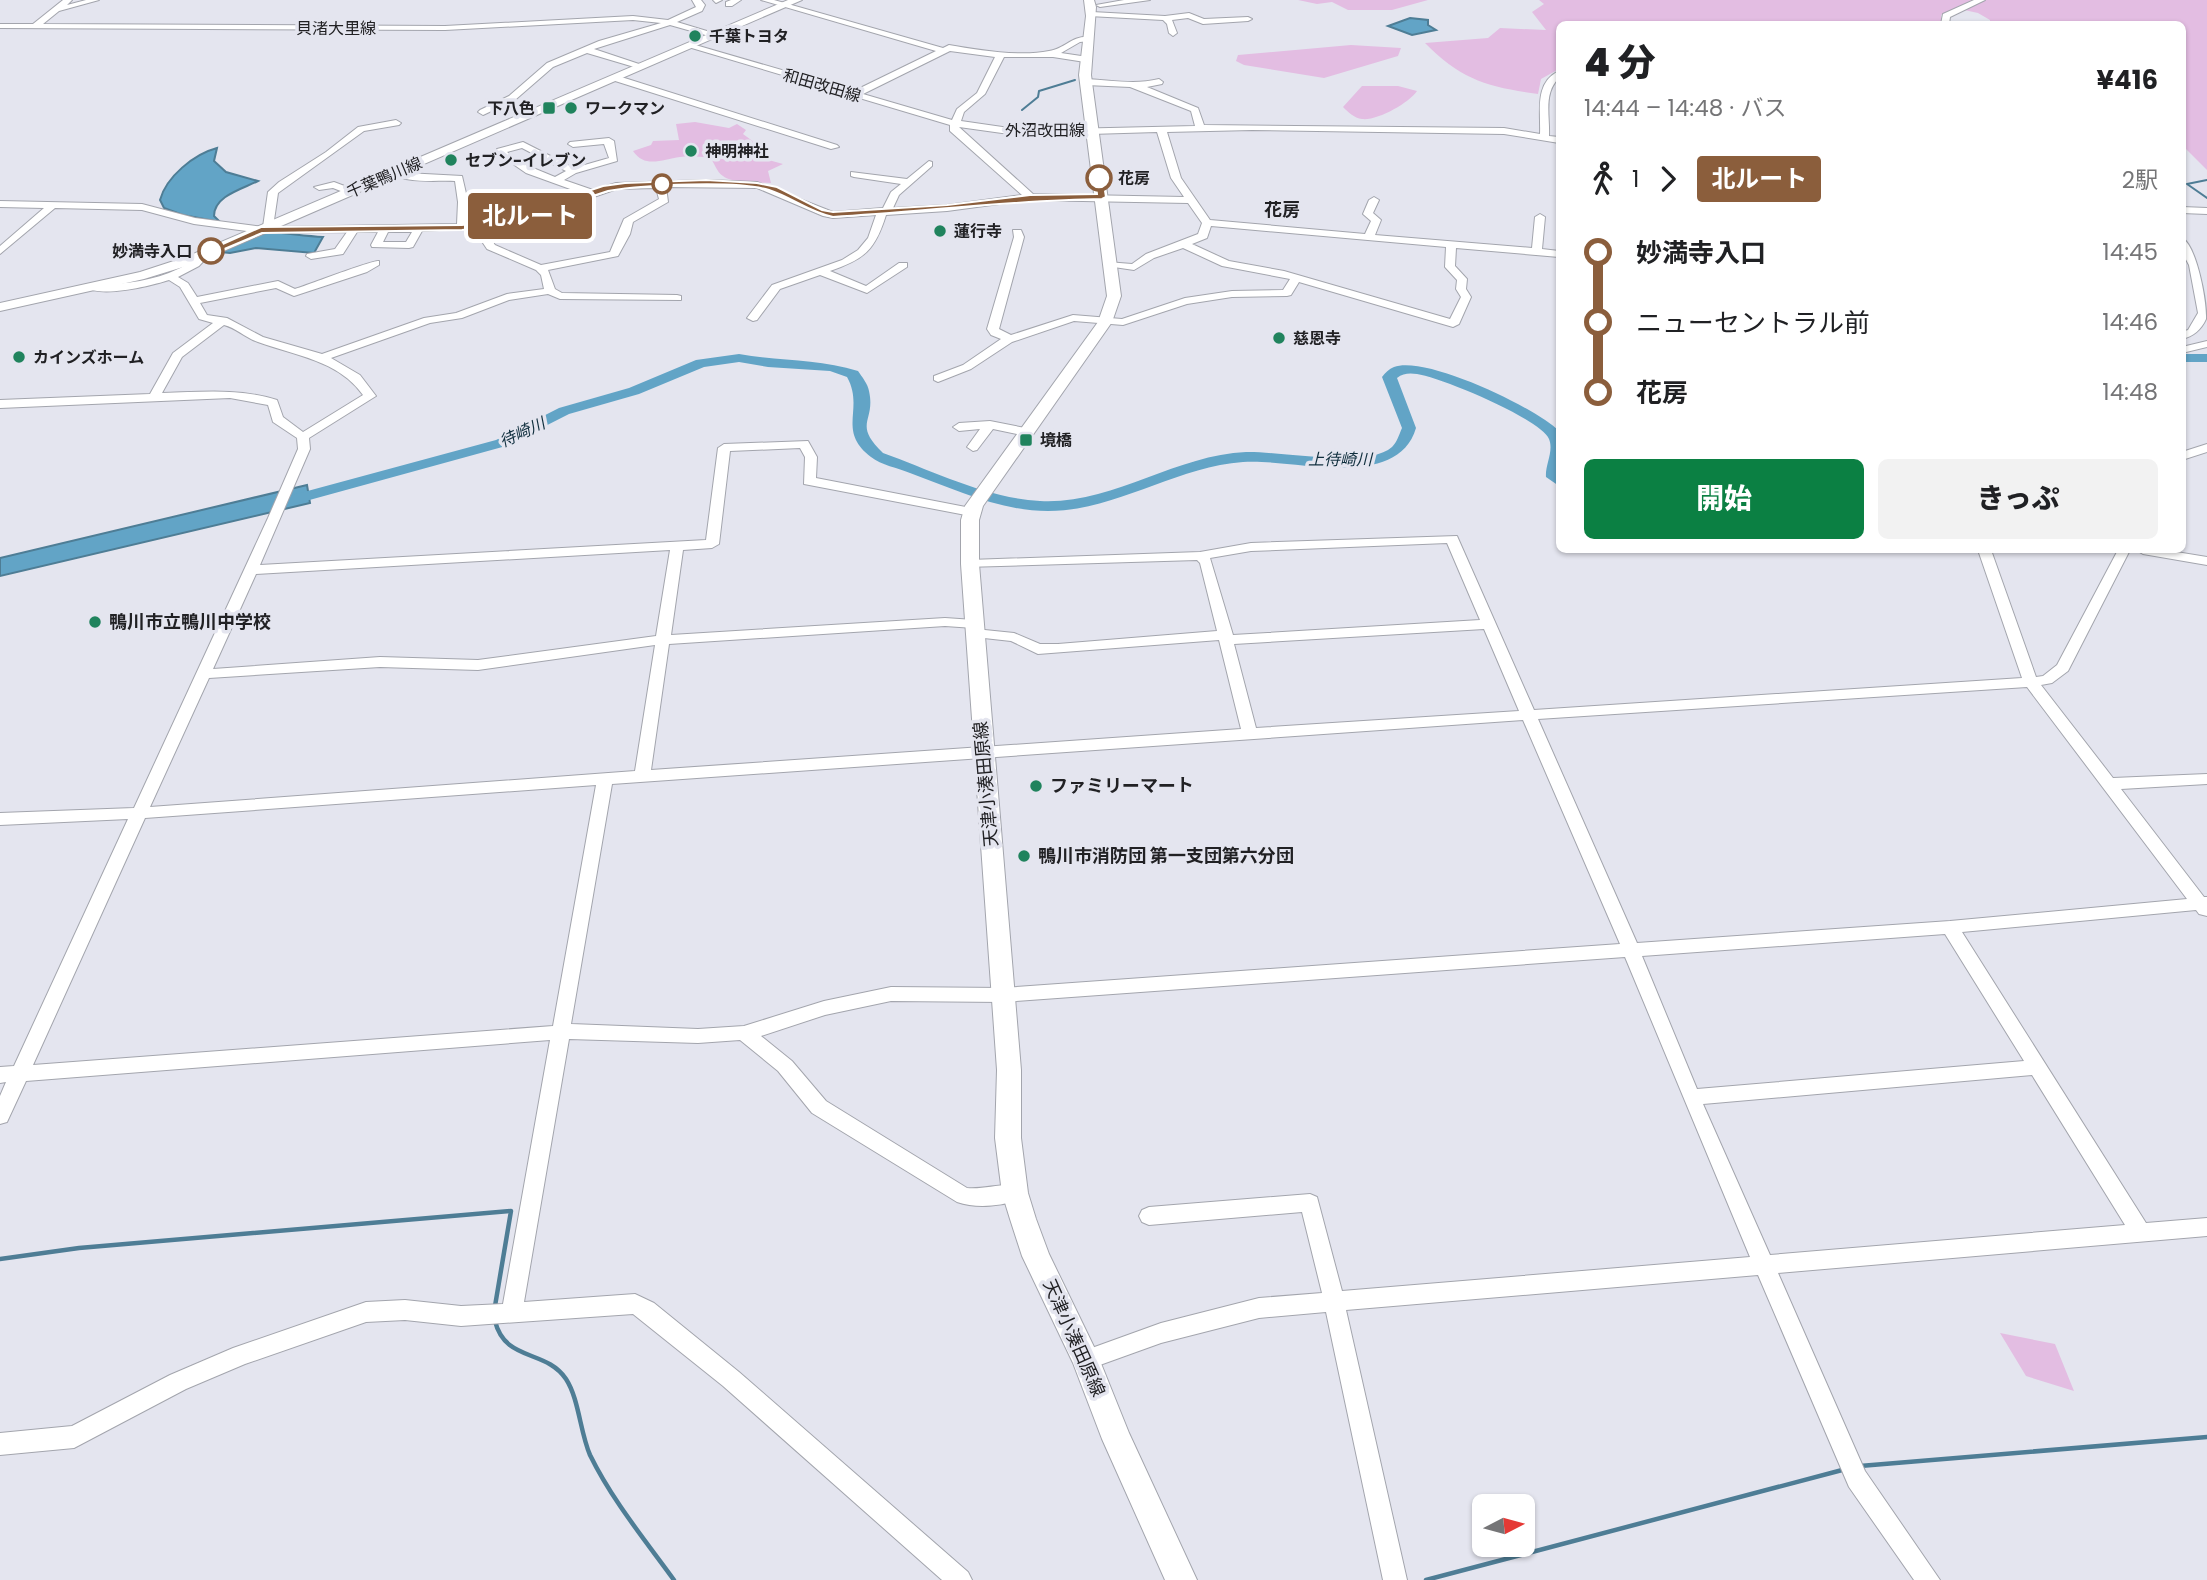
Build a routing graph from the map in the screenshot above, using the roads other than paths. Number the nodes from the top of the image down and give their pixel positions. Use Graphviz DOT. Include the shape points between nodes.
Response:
graph roads {
  1 [pos="68,0"];
  2 [pos="95,0"];
  3 [pos="696,0"];
  4 [pos="765,0"];
  5 [pos="797,0"];
  6 [pos="1146,0"];
  7 [pos="1981,0"];
  8 [pos="784,5"];
  9 [pos="1091,6"];
  10 [pos="58,9"];
  11 [pos="1165,18"];
  12 [pos="1248,19"];
  13 [pos="1945,21"];
  14 [pos="671,23"];
  15 [pos="0,26"];
  16 [pos="34,27"];
  17 [pos="1173,33"];
  18 [pos="716,35"];
  19 [pos="1087,39"];
  20 [pos="690,46"];
  21 [pos="587,50"];
  22 [pos="942,50"];
  23 [pos="1001,54"];
  24 [pos="1053,54"];
  25 [pos="1085,59"];
  26 [pos="641,66"];
  27 [pos="1556,76"];
  28 [pos="615,78"];
  29 [pos="1086,82"];
  30 [pos="1159,82"];
  31 [pos="1138,88"];
  32 [pos="856,94"];
  33 [pos="1546,94"];
  34 [pos="1556,96"];
  35 [pos="483,112"];
  36 [pos="396,123"];
  37 [pos="955,123"];
  38 [pos="1200,128"];
  39 [pos="1161,129"];
  40 [pos="1093,131"];
  41 [pos="1544,138"];
  42 [pos="1556,140"];
  43 [pos="834,147"];
  44 [pos="929,164"];
  45 [pos="590,165"];
  46 [pos="573,172"];
  47 [pos="395,173"];
  48 [pos="853,174"];
  49 [pos="558,180"];
  50 [pos="909,182"];
  51 [pos="660,184"];
  52 [pos="319,187"];
  53 [pos="351,192"];
  54 [pos="591,193"];
  55 [pos="1030,197"];
  56 [pos="1102,197"];
  57 [pos="1190,200"];
  58 [pos="1374,200"];
  59 [pos="0,204"];
  60 [pos="53,205"];
  61 [pos="884,210"];
  62 [pos="2186,211"];
  63 [pos="2207,211"];
  64 [pos="1540,217"];
  65 [pos="1207,223"];
  66 [pos="477,226"];
  67 [pos="462,227"];
  68 [pos="385,228"];
  69 [pos="419,228"];
  70 [pos="264,229"];
  71 [pos="354,229"];
  72 [pos="1017,232"];
  73 [pos="1369,237"];
  74 [pos="1185,245"];
  75 [pos="1451,246"];
  76 [pos="0,251"];
  77 [pos="1537,252"];
  78 [pos="205,254"];
  79 [pos="1556,254"];
  80 [pos="2186,254"];
  81 [pos="311,256"];
  82 [pos="375,263"];
  83 [pos="1111,264"];
  84 [pos="903,265"];
  85 [pos="540,268"];
  86 [pos="820,271"];
  87 [pos="170,276"];
  88 [pos="1296,278"];
  89 [pos="90,287"];
  90 [pos="550,292"];
  91 [pos="677,298"];
  92 [pos="194,301"];
  93 [pos="0,307"];
  94 [pos="754,318"];
  95 [pos="223,320"];
  96 [pos="1105,322"];
  97 [pos="2186,334"];
  98 [pos="1011,339"];
  99 [pos="2207,344"];
  100 [pos="2186,349"];
  101 [pos="321,358"];
  102 [pos="938,379"];
  103 [pos="154,397"];
  104 [pos="1,405"];
  105 [pos="990,425"];
  106 [pos="959,427"];
  107 [pos="1026,432"];
  108 [pos="303,437"];
  109 [pos="973,447"];
  110 [pos="2207,448"];
  111 [pos="2186,455"];
  112 [pos="979,499"];
  113 [pos="677,547"];
  114 [pos="1985,553"];
  115 [pos="2122,553"];
  116 [pos="2160,553"];
  117 [pos="1200,556"];
  118 [pos="2207,561"];
  119 [pos="970,564"];
  120 [pos="251,570"];
  121 [pos="1488,624"];
  122 [pos="975,629"];
  123 [pos="1226,638"];
  124 [pos="663,639"];
  125 [pos="203,674"];
  126 [pos="2031,682"];
  127 [pos="1526,716"];
  128 [pos="1250,734"];
  129 [pos="983,751"];
  130 [pos="642,776"];
  131 [pos="605,778"];
  132 [pos="2207,779"];
  133 [pos="2108,784"];
  134 [pos="141,813"];
  135 [pos="0,819"];
  136 [pos="2205,906"];
  137 [pos="1951,927"];
  138 [pos="1631,950"];
  139 [pos="1003,995"];
  140 [pos="744,1032"];
  141 [pos="561,1033"];
  142 [pos="2037,1067"];
  143 [pos="10,1074"];
  144 [pos="1691,1097"];
  145 [pos="0,1116"];
  146 [pos="1015,1193"];
  147 [pos="1149,1216"];
  148 [pos="2207,1227"];
  149 [pos="2141,1233"];
  150 [pos="1766,1265"];
  151 [pos="1334,1301"];
  152 [pos="501,1313"];
  153 [pos="1086,1360"];
  154 [pos="0,1444"];
  155 [pos="960,1580"];
  156 [pos="1181,1580"];
  157 [pos="1395,1580"];
  158 [pos="1928,1580"];
  1 -- 10 [label="street"];
  2 -- 10 [label="street"];
  3 -- 14 [label="street" via="699,9"];
  4 -- 8 [label="street"];
  5 -- 8 [label="main road, 千葉鴨川線"];
  6 -- 9 [label="street"];
  7 -- 13 [label="street" via="1953,11"];
  8 -- 18 [label="main road, 千葉鴨川線"];
  8 -- 22 [label="street"];
  9 -- 11 [label="street"];
  9 -- 19 [label="main road"];
  10 -- 16 [label="street"];
  11 -- 12 [label="street" via="1189,15 1203,22"];
  11 -- 17 [label="street"];
  14 -- 16 [label="street, 貝渚大里線" via="633,18 445,28"];
  14 -- 18 [label="street, 貝渚大里線"];
  14 -- 21 [label="street"];
  15 -- 16 [label="street, 貝渚大里線"];
  18 -- 20 [label="main road, 千葉鴨川線"];
  19 -- 24 [label="street"];
  19 -- 25 [label="main road"];
  20 -- 26 [label="main road, 千葉鴨川線"];
  20 -- 32 [label="street, 和田改田線"];
  21 -- 26 [label="street"];
  21 -- 35 [label="street" via="550,65 512,98"];
  22 -- 23 [label="street"];
  22 -- 32 [label="street"];
  23 -- 24 [label="street"];
  23 -- 37 [label="street" via="981,94 960,111"];
  24 -- 25 [label="street"];
  25 -- 29 [label="main road"];
  26 -- 28 [label="main road, 千葉鴨川線"];
  27 -- 33 [label="street" via="1549,80"];
  28 -- 43 [label="street"];
  28 -- 47 [label="main road, 千葉鴨川線" via="492,138"];
  29 -- 31 [label="street"];
  29 -- 40 [label="main road"];
  30 -- 31 [label="street"];
  31 -- 38 [label="street" via="1195,110"];
  32 -- 37 [label="street, 和田改田線"];
  33 -- 34 [label="street"];
  33 -- 41 [label="street"];
  36 -- 70 [label="street" via="360,129 282,184 273,192"];
  37 -- 40 [label="street, 外沼改田線" via="1024,133"];
  37 -- 55 [label="street" via="953,129"];
  38 -- 39 [label="street, 外沼改田線"];
  38 -- 41 [label="street, 外沼改田線" via="1504,131"];
  39 -- 40 [label="street, 外沼改田線"];
  39 -- 57 [label="street" via="1175,178"];
  40 -- 56 [label="main road"];
  41 -- 42 [label="street, 外沼改田線"];
  44 -- 50 [label="street"];
  45 -- 46 [label="street"];
  46 -- 49 [label="street"];
  46 -- 49 [label="street" via="523,145 500,151 517,164"];
  47 -- 53 [label="main road, 千葉鴨川線"];
  47 -- 67 [label="street" via="460,178"];
  48 -- 50 [label="street"];
  49 -- 54 [label="street"];
  50 -- 61 [label="street"];
  51 -- 54 [label="street" via="617,186"];
  51 -- 61 [label="street" via="757,185 833,215"];
  51 -- 85 [label="street" via="664,200 628,221 614,254"];
  52 -- 53 [label="street" via="334,185"];
  53 -- 70 [label="main road, 千葉鴨川線"];
  54 -- 66 [label="street" via="527,217"];
  55 -- 56 [label="street"];
  55 -- 61 [label="street" via="947,208"];
  56 -- 57 [label="street"];
  56 -- 83 [label="main road"];
  57 -- 65 [label="street"];
  58 -- 73 [label="street" via="1368,214 1376,220"];
  59 -- 60 [label="street"];
  60 -- 70 [label="street" via="151,208 194,221"];
  60 -- 76 [label="street"];
  61 -- 86 [label="street" via="867,248 851,260"];
  62 -- 63 [label="street"];
  64 -- 77 [label="street"];
  65 -- 73 [label="street"];
  65 -- 74 [label="street" via="1203,236"];
  66 -- 67 [label="street"];
  66 -- 85 [label="street" via="491,247"];
  67 -- 69 [label="street"];
  68 -- 69 [label="street"];
  68 -- 69 [label="street" via="376,245 409,244"];
  68 -- 71 [label="street"];
  70 -- 71 [label="street"];
  70 -- 78 [label="main road, 千葉鴨川線"];
  71 -- 81 [label="street" via="338,251"];
  72 -- 98 [label="street" via="993,329"];
  73 -- 75 [label="street"];
  74 -- 83 [label="street" via="1150,256 1135,267"];
  74 -- 88 [label="street" via="1226,264"];
  75 -- 77 [label="street"];
  75 -- 88 [label="street" via="1450,267 1462,279 1466,297 1453,324"];
  77 -- 79 [label="street"];
  78 -- 87 [label="street"];
  78 -- 89 [label="main road, 千葉鴨川線"];
  80 -- 97 [label="street" via="2204,313"];
  82 -- 92 [label="street" via="298,296 278,284"];
  83 -- 96 [label="main road" via="1114,296"];
  84 -- 86 [label="street" via="867,290"];
  85 -- 90 [label="street"];
  86 -- 94 [label="street" via="776,287"];
  87 -- 89 [label="street"];
  87 -- 92 [label="street" via="184,285"];
  88 -- 96 [label="street" via="1287,293 1216,296 1185,301 1123,323"];
  89 -- 93 [label="main road, 千葉鴨川線"];
  90 -- 91 [label="street" via="560,296"];
  90 -- 101 [label="street" via="506,297"];
  92 -- 95 [label="street" via="203,317"];
  95 -- 101 [label="street" via="258,339"];
  95 -- 103 [label="street" via="177,355"];
  96 -- 98 [label="street" via="1073,318"];
  96 -- 107 [label="main road"];
  98 -- 102 [label="street"];
  99 -- 100 [label="street"];
  101 -- 108 [label="street" via="356,377 370,396"];
  103 -- 104 [label="street"];
  103 -- 108 [label="street" via="254,397 273,403 276,419"];
  105 -- 106 [label="street"];
  105 -- 107 [label="street"];
  105 -- 109 [label="street"];
  107 -- 112 [label="main road"];
  108 -- 120 [label="street" via="304,449 290,485"];
  110 -- 111 [label="street"];
  112 -- 113 [label="street" via="809,481 811,457 804,444 724,448 712,544"];
  112 -- 119 [label="main road, 天津小湊田原線"];
  113 -- 120 [label="street"];
  113 -- 124 [label="street"];
  114 -- 126 [label="street"];
  115 -- 126 [label="street" via="2063,668 2047,680"];
  116 -- 118 [label="street"];
  117 -- 119 [label="street"];
  117 -- 121 [label="street" via="1251,547 1452,539"];
  117 -- 123 [label="street" via="1206,562"];
  119 -- 122 [label="main road, 天津小湊田原線"];
  120 -- 125 [label="street"];
  121 -- 123 [label="street"];
  121 -- 127 [label="street"];
  122 -- 123 [label="street" via="1038,649"];
  122 -- 124 [label="street" via="945,622"];
  122 -- 129 [label="main road, 天津小湊田原線"];
  123 -- 128 [label="street"];
  124 -- 125 [label="street" via="478,665 380,662"];
  124 -- 130 [label="street"];
  125 -- 134 [label="street"];
  126 -- 127 [label="street"];
  126 -- 133 [label="street"];
  127 -- 128 [label="street"];
  127 -- 138 [label="street"];
  128 -- 129 [label="street"];
  129 -- 130 [label="street"];
  129 -- 139 [label="main road, 天津小湊田原線"];
  130 -- 131 [label="street"];
  131 -- 134 [label="street"];
  131 -- 141 [label="street"];
  132 -- 133 [label="street"];
  133 -- 136 [label="street"];
  134 -- 135 [label="street"];
  134 -- 143 [label="street"];
  136 -- 137 [label="street"];
  137 -- 138 [label="street"];
  137 -- 142 [label="street"];
  138 -- 139 [label="street"];
  138 -- 144 [label="street"];
  139 -- 140 [label="street" via="891,994"];
  139 -- 146 [label="main road, 天津小湊田原線" via="1008,1138"];
  140 -- 141 [label="street" via="698,1036"];
  140 -- 146 [label="street" via="785,1066 819,1107 964,1196"];
  141 -- 143 [label="street"];
  141 -- 152 [label="street"];
  142 -- 144 [label="street"];
  142 -- 149 [label="street"];
  143 -- 145 [label="street"];
  144 -- 150 [label="street"];
  146 -- 153 [label="main road, 天津小湊田原線" via="1036,1256"];
  147 -- 151 [label="street" via="1310,1203"];
  148 -- 149 [label="street"];
  149 -- 150 [label="street"];
  150 -- 151 [label="street"];
  150 -- 158 [label="street" via="1857,1479"];
  151 -- 153 [label="street" via="1259,1308 1161,1333"];
  151 -- 157 [label="street"];
  152 -- 154 [label="street" via="366,1312 241,1355 178,1382 74,1437"];
  152 -- 155 [label="street" via="635,1304 646,1310 732,1379"];
  153 -- 156 [label="main road, 天津小湊田原線"];
}
